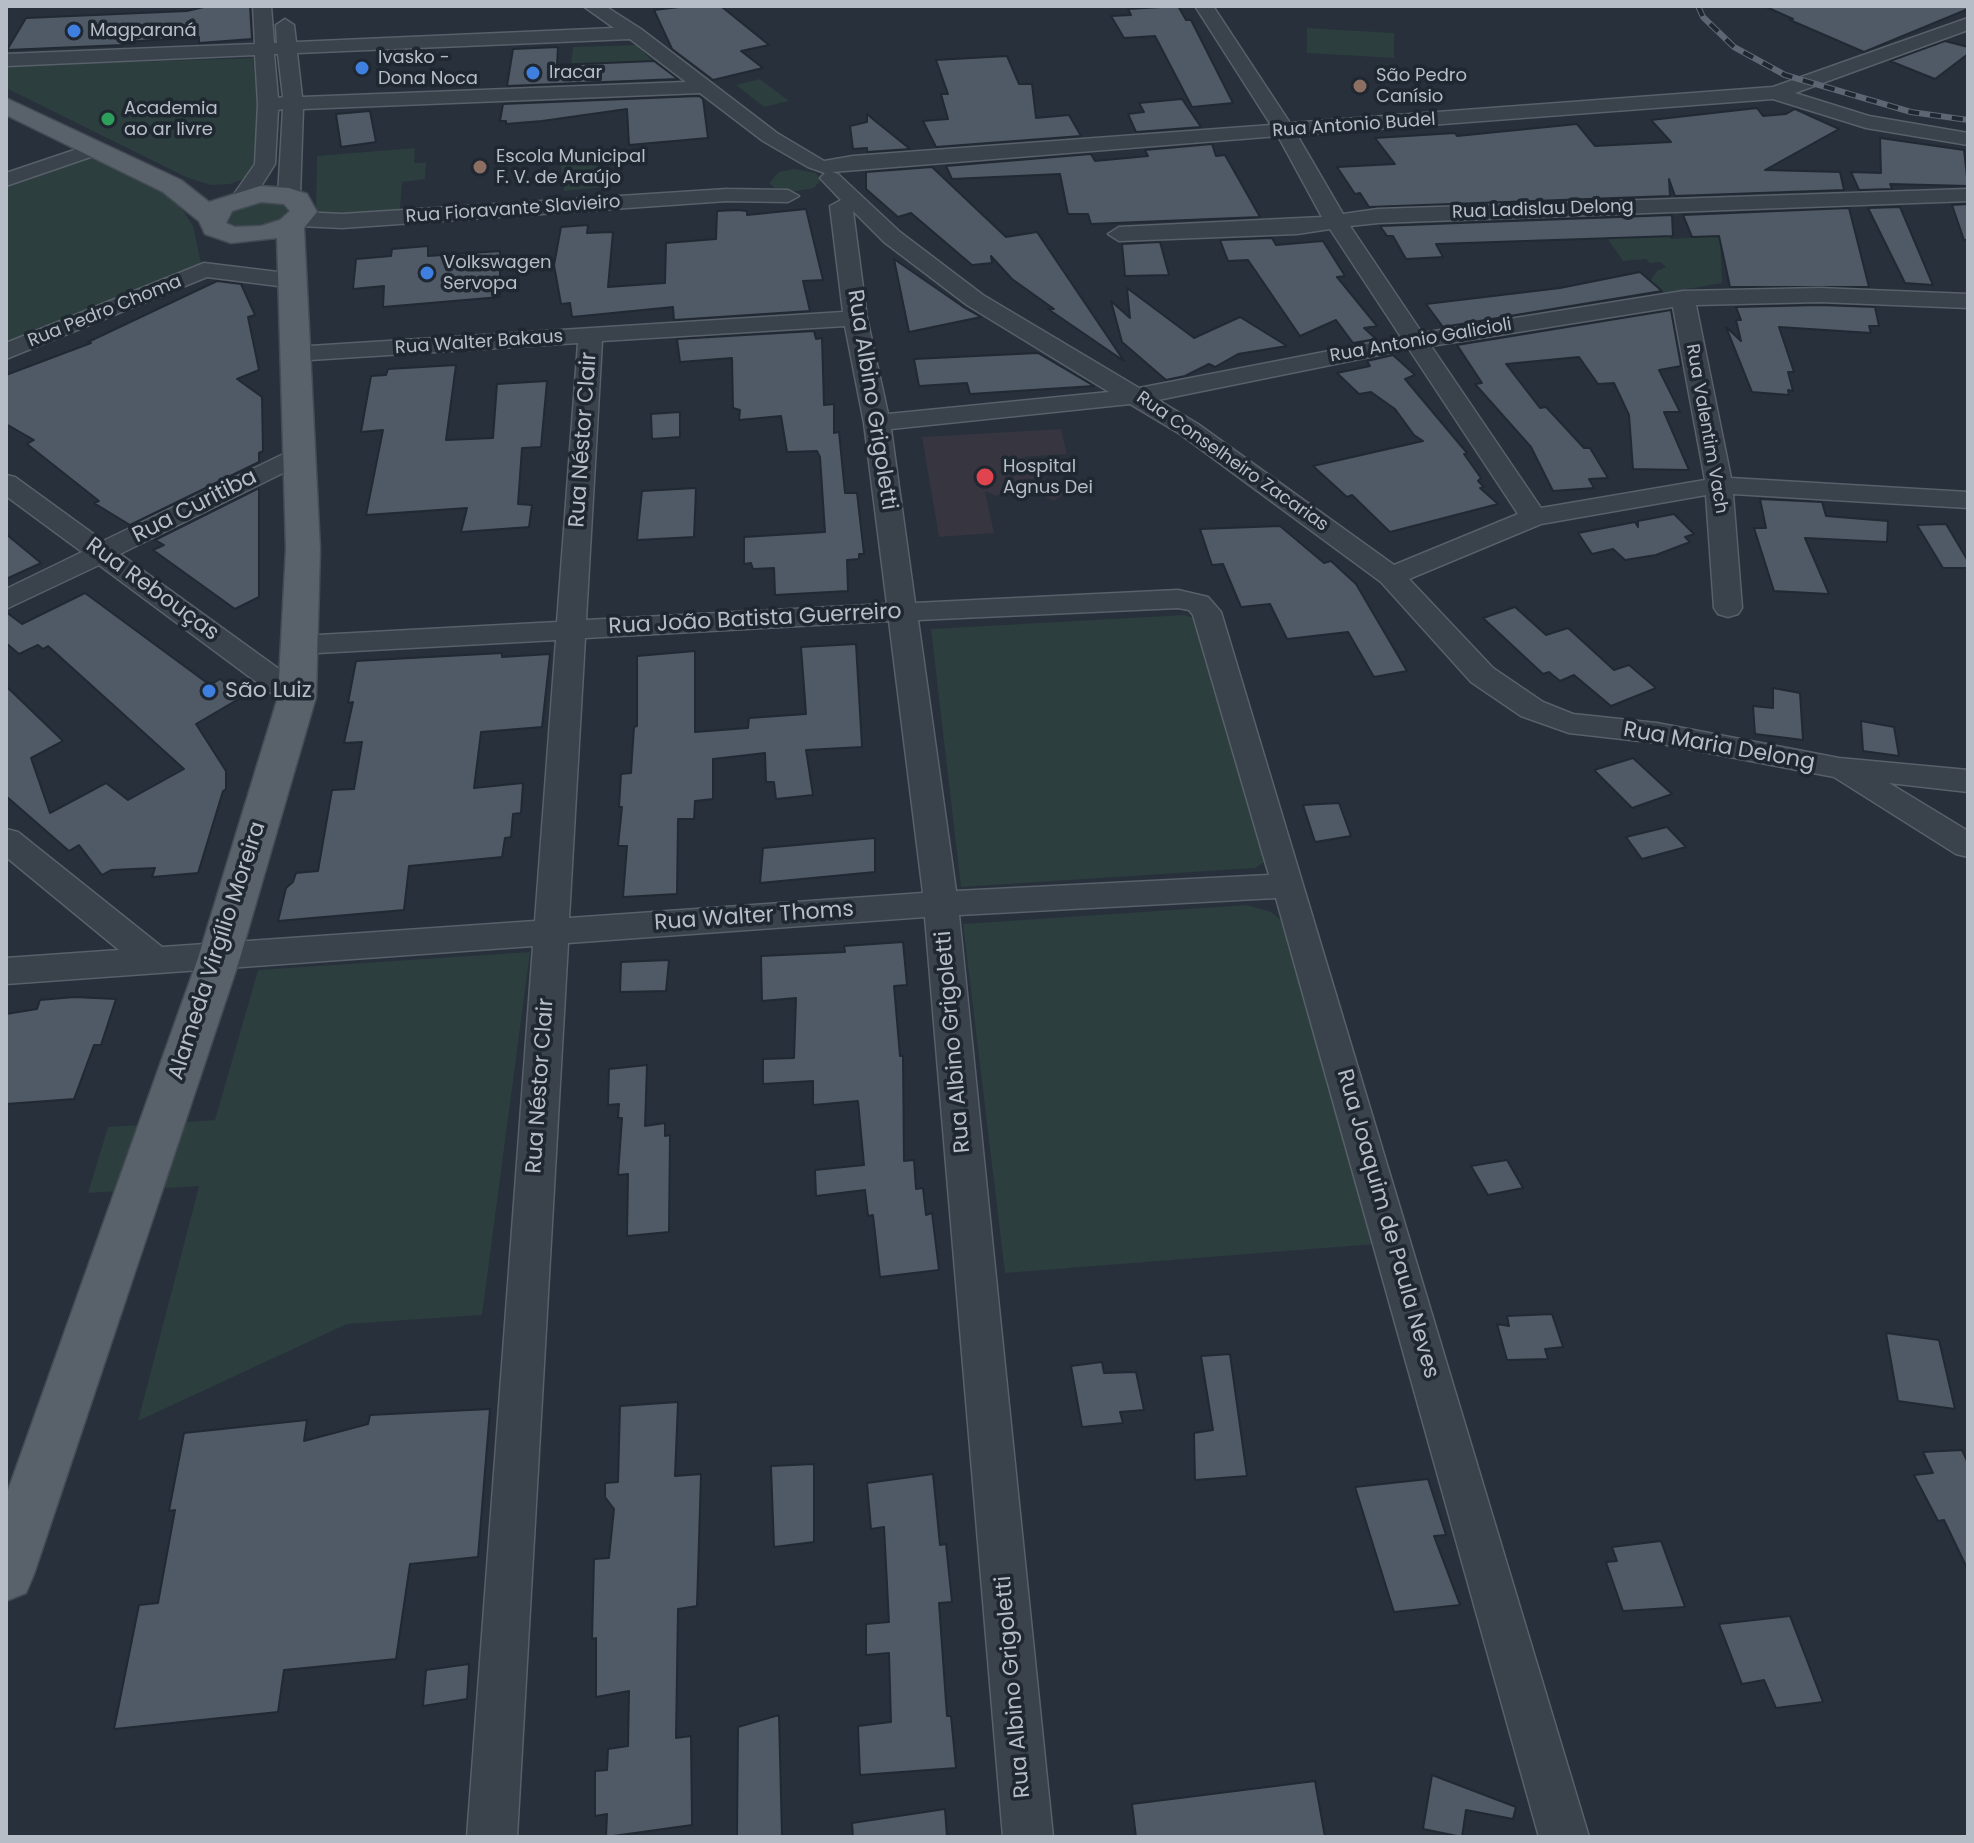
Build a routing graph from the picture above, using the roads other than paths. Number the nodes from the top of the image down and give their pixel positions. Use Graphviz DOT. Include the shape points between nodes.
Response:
graph roads {
  1 [pos="262,6"];
  2 [pos="284,6"];
  3 [pos="592,6"];
  4 [pos="1204,6"];
  5 [pos="1968,24"];
  6 [pos="634,33"];
  7 [pos="287,47"];
  8 [pos="263,48"];
  9 [pos="6,60"];
  10 [pos="703,87"];
  11 [pos="1774,93"];
  12 [pos="293,103"];
  13 [pos="268,104"];
  14 [pos="6,105"];
  15 [pos="1285,131"];
  16 [pos="770,137"];
  17 [pos="1968,139"];
  18 [pos="98,148"];
  19 [pos="765,170"];
  20 [pos="6,180"];
  21 [pos="818,188"];
  22 [pos="185,189"];
  23 [pos="244,193"];
  24 [pos="727,195"];
  25 [pos="1968,195"];
  26 [pos="293,214"];
  27 [pos="1336,222"];
  28 [pos="219,227"];
  29 [pos="885,231"];
  30 [pos="1119,234"];
  31 [pos="849,251"];
  32 [pos="204,270"];
  33 [pos="285,292"];
  34 [pos="1683,298"];
  35 [pos="1968,301"];
  36 [pos="855,318"];
  37 [pos="590,336"];
  38 [pos="1415,341"];
  39 [pos="6,352"];
  40 [pos="294,354"];
  41 [pos="1139,396"];
  42 [pos="877,423"];
  43 [pos="298,455"];
  44 [pos="6,483"];
  45 [pos="1719,485"];
  46 [pos="1968,500"];
  47 [pos="1534,517"];
  48 [pos="102,553"];
  49 [pos="1391,576"];
  50 [pos="6,600"];
  51 [pos="1728,608"];
  52 [pos="901,612"];
  53 [pos="1207,612"];
  54 [pos="572,631"];
  55 [pos="299,645"];
  56 [pos="1482,675"];
  57 [pos="297,697"];
  58 [pos="1839,768"];
  59 [pos="1968,781"];
  60 [pos="6,840"];
  61 [pos="1968,846"];
  62 [pos="1289,886"];
  63 [pos="941,904"];
  64 [pos="552,930"];
  65 [pos="219,958"];
  66 [pos="157,962"];
  67 [pos="6,971"];
  68 [pos="6,1574"];
  69 [pos="492,1837"];
  70 [pos="1028,1837"];
  71 [pos="1564,1837"];
  1 -- 8 [label="street"];
  2 -- 7 [label="street"];
  3 -- 6 [label="street, Rua Conselheiro Zacarias"];
  4 -- 15 [label="street"];
  5 -- 11 [label="street, Rua Antonio Budel"];
  6 -- 7 [label="street"];
  6 -- 10 [label="street, Rua Conselheiro Zacarias"];
  7 -- 8 [label="street"];
  7 -- 12 [label="street"];
  8 -- 9 [label="street"];
  8 -- 13 [label="street"];
  10 -- 12 [label="street"];
  10 -- 16 [label="street, Rua Conselheiro Zacarias"];
  11 -- 15 [label="street, Rua Antonio Budel"];
  11 -- 17 [label="street" via="1866,122"];
  12 -- 13 [label="street"];
  12 -- 26 [label="street"];
  13 -- 23 [label="street" via="265,164"];
  14 -- 18 [label="main road"];
  15 -- 21 [label="street, Rua Antonio Budel" via="853,162"];
  15 -- 27 [label="street"];
  16 -- 19 [label="street" via="775,156"];
  16 -- 21 [label="street, Rua Conselheiro Zacarias"];
  18 -- 20 [label="street"];
  18 -- 22 [label="main road"];
  19 -- 21 [label="street"];
  19 -- 21 [label="street" via="758,187 765,191"];
  19 -- 24 [label="street, Rua Fioravante Slavieiro"];
  21 -- 24 [label="street, Rua Fioravante Slavieiro"];
  21 -- 29 [label="street, Rua Conselheiro Zacarias"];
  21 -- 31 [label="street, Rua Albino Grigoletti"];
  22 -- 23 [label="main road"];
  22 -- 28 [label="main road"];
  23 -- 26 [label="main road" via="260,194"];
  23 -- 28 [label="main road" via="215,211"];
  24 -- 26 [label="street, Rua Fioravante Slavieiro" via="342,221"];
  25 -- 27 [label="street, Rua Ladislau Delong" via="1378,216"];
  26 -- 28 [label="main road" via="262,234"];
  26 -- 33 [label="main road, Alameda Virgílio Moreira"];
  27 -- 30 [label="street, Rua Ladislau Delong"];
  27 -- 38 [label="street"];
  28 -- 32 [label="street, Rua Pedro Choma"];
  28 -- 33 [label="main road" via="268,265"];
  29 -- 31 [label="street"];
  29 -- 41 [label="street, Rua Conselheiro Zacarias" via="975,300"];
  31 -- 36 [label="street, Rua Albino Grigoletti"];
  32 -- 33 [label="street, Rua Pedro Choma"];
  32 -- 39 [label="street, Rua Pedro Choma"];
  33 -- 40 [label="main road, Alameda Virgílio Moreira"];
  34 -- 35 [label="street, Rua Antonio Galicioli" via="1820,295"];
  34 -- 38 [label="street, Rua Antonio Galicioli"];
  34 -- 45 [label="street, Rua Valentim Vach"];
  36 -- 37 [label="street, Rua Walter Bakaus"];
  36 -- 42 [label="street, Rua Albino Grigoletti"];
  37 -- 40 [label="street, Rua Walter Bakaus"];
  37 -- 54 [label="street, Rua Néstor Clair"];
  38 -- 41 [label="street, Rua Antonio Galicioli"];
  38 -- 47 [label="street"];
  40 -- 43 [label="main road, Alameda Virgílio Moreira"];
  41 -- 42 [label="street, Rua Antonio Galicioli"];
  41 -- 49 [label="street, Rua Conselheiro Zacarias"];
  42 -- 52 [label="street, Rua Albino Grigoletti"];
  43 -- 48 [label="street, Rua Curitiba"];
  43 -- 55 [label="main road, Alameda Virgílio Moreira" via="303,549"];
  44 -- 48 [label="street, Rua Rebouças"];
  45 -- 46 [label="street"];
  45 -- 47 [label="street"];
  45 -- 51 [label="street, Rua Valentim Vach"];
  47 -- 49 [label="street"];
  48 -- 50 [label="street, Rua Curitiba"];
  48 -- 57 [label="street, Rua Rebouças"];
  49 -- 56 [label="street, Rua Conselheiro Zacarias"];
  52 -- 53 [label="street, Rua João Batista Guerreiro" via="1178,599 1198,603"];
  52 -- 54 [label="street, Rua João Batista Guerreiro"];
  52 -- 63 [label="street, Rua Albino Grigoletti"];
  53 -- 62 [label="street, Rua Joaquim de Paula Neves"];
  54 -- 55 [label="street, Rua João Batista Guerreiro"];
  54 -- 64 [label="street, Rua Néstor Clair"];
  55 -- 57 [label="main road, Alameda Virgílio Moreira"];
  56 -- 58 [label="street, Rua Maria Delong" via="1532,709 1569,723 1657,733"];
  57 -- 65 [label="main road, Alameda Virgílio Moreira"];
  58 -- 59 [label="street, Rua Maria Delong"];
  58 -- 61 [label="street"];
  60 -- 66 [label="street"];
  62 -- 63 [label="street, Rua Walter Thoms"];
  62 -- 71 [label="street, Rua Joaquim de Paula Neves"];
  63 -- 64 [label="street, Rua Walter Thoms"];
  63 -- 70 [label="street, Rua Albino Grigoletti"];
  64 -- 65 [label="street, Rua Walter Thoms"];
  64 -- 69 [label="street, Rua Néstor Clair"];
  65 -- 66 [label="street, Rua Walter Thoms"];
  65 -- 68 [label="main road, Alameda Virgílio Moreira"];
  66 -- 67 [label="street, Rua Walter Thoms"];
}
